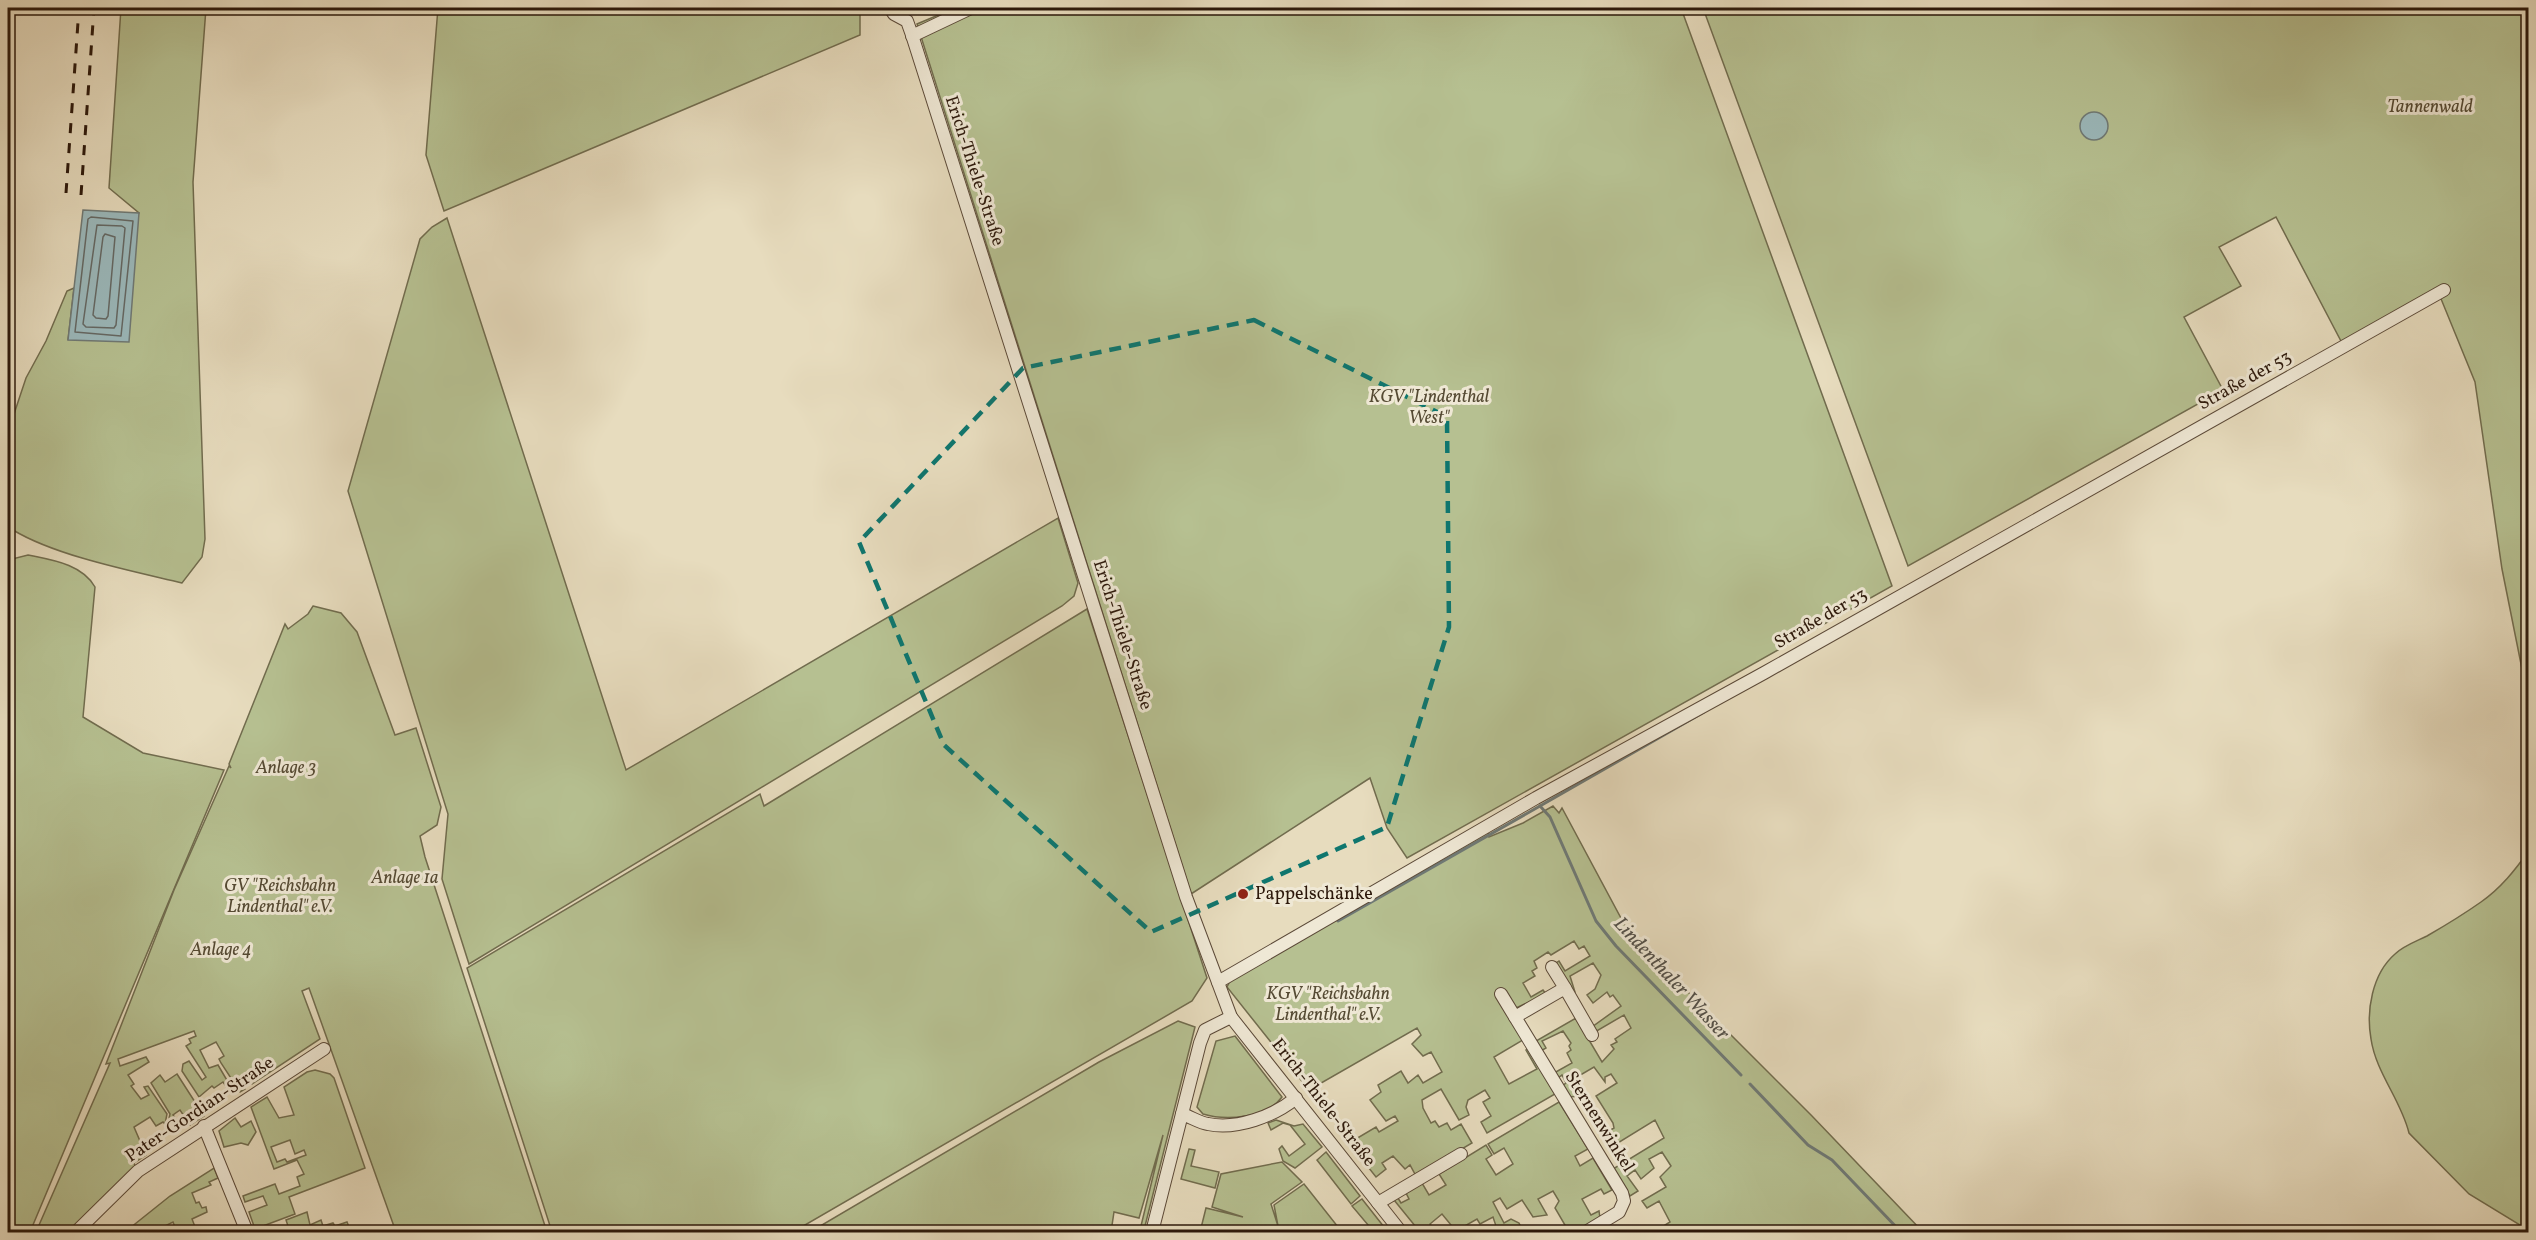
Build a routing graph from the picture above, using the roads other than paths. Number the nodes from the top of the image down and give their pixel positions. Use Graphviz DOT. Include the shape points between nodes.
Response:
graph roads {
  1 [pos="890,8"];
  2 [pos="971,8"];
  3 [pos="912,36"];
  4 [pos="2444,290"];
  5 [pos="1552,967"];
  6 [pos="1218,982"];
  7 [pos="1564,988"];
  8 [pos="1502,994"];
  9 [pos="1232,1017"];
  10 [pos="1515,1017"];
  11 [pos="1592,1035"];
  12 [pos="324,1049"];
  13 [pos="1296,1098"];
  14 [pos="1182,1114"];
  15 [pos="204,1126"];
  16 [pos="1461,1154"];
  17 [pos="1378,1203"];
  18 [pos="76,1233"];
  19 [pos="247,1233"];
  20 [pos="1152,1233"];
  21 [pos="1401,1233"];
  22 [pos="1586,1233"];
  1 -- 3 [label="street, Erich-Thiele-Straße" via="907,21"];
  2 -- 3 [label="street"];
  3 -- 6 [label="street, Erich-Thiele-Straße" via="1186,897"];
  4 -- 6 [label="street, Straße der 53" via="1536,798"];
  5 -- 7 [label="street"];
  6 -- 9 [label="street, Erich-Thiele-Straße"];
  7 -- 10 [label="street"];
  7 -- 11 [label="street"];
  8 -- 10 [label="street, Sternenwinkel"];
  9 -- 13 [label="street, Erich-Thiele-Straße"];
  9 -- 14 [label="street" via="1205,1030"];
  10 -- 22 [label="street, Sternenwinkel" via="1624,1201 1620,1212"];
  12 -- 15 [label="street, Pater-Gordian-Straße"];
  13 -- 14 [label="street" via="1268,1114 1229,1124 1206,1124"];
  13 -- 17 [label="street, Erich-Thiele-Straße"];
  14 -- 20 [label="street"];
  15 -- 18 [label="street, Pater-Gordian-Straße" via="138,1171"];
  15 -- 19 [label="street"];
  16 -- 17 [label="street"];
  17 -- 21 [label="street, Erich-Thiele-Straße"];
}
